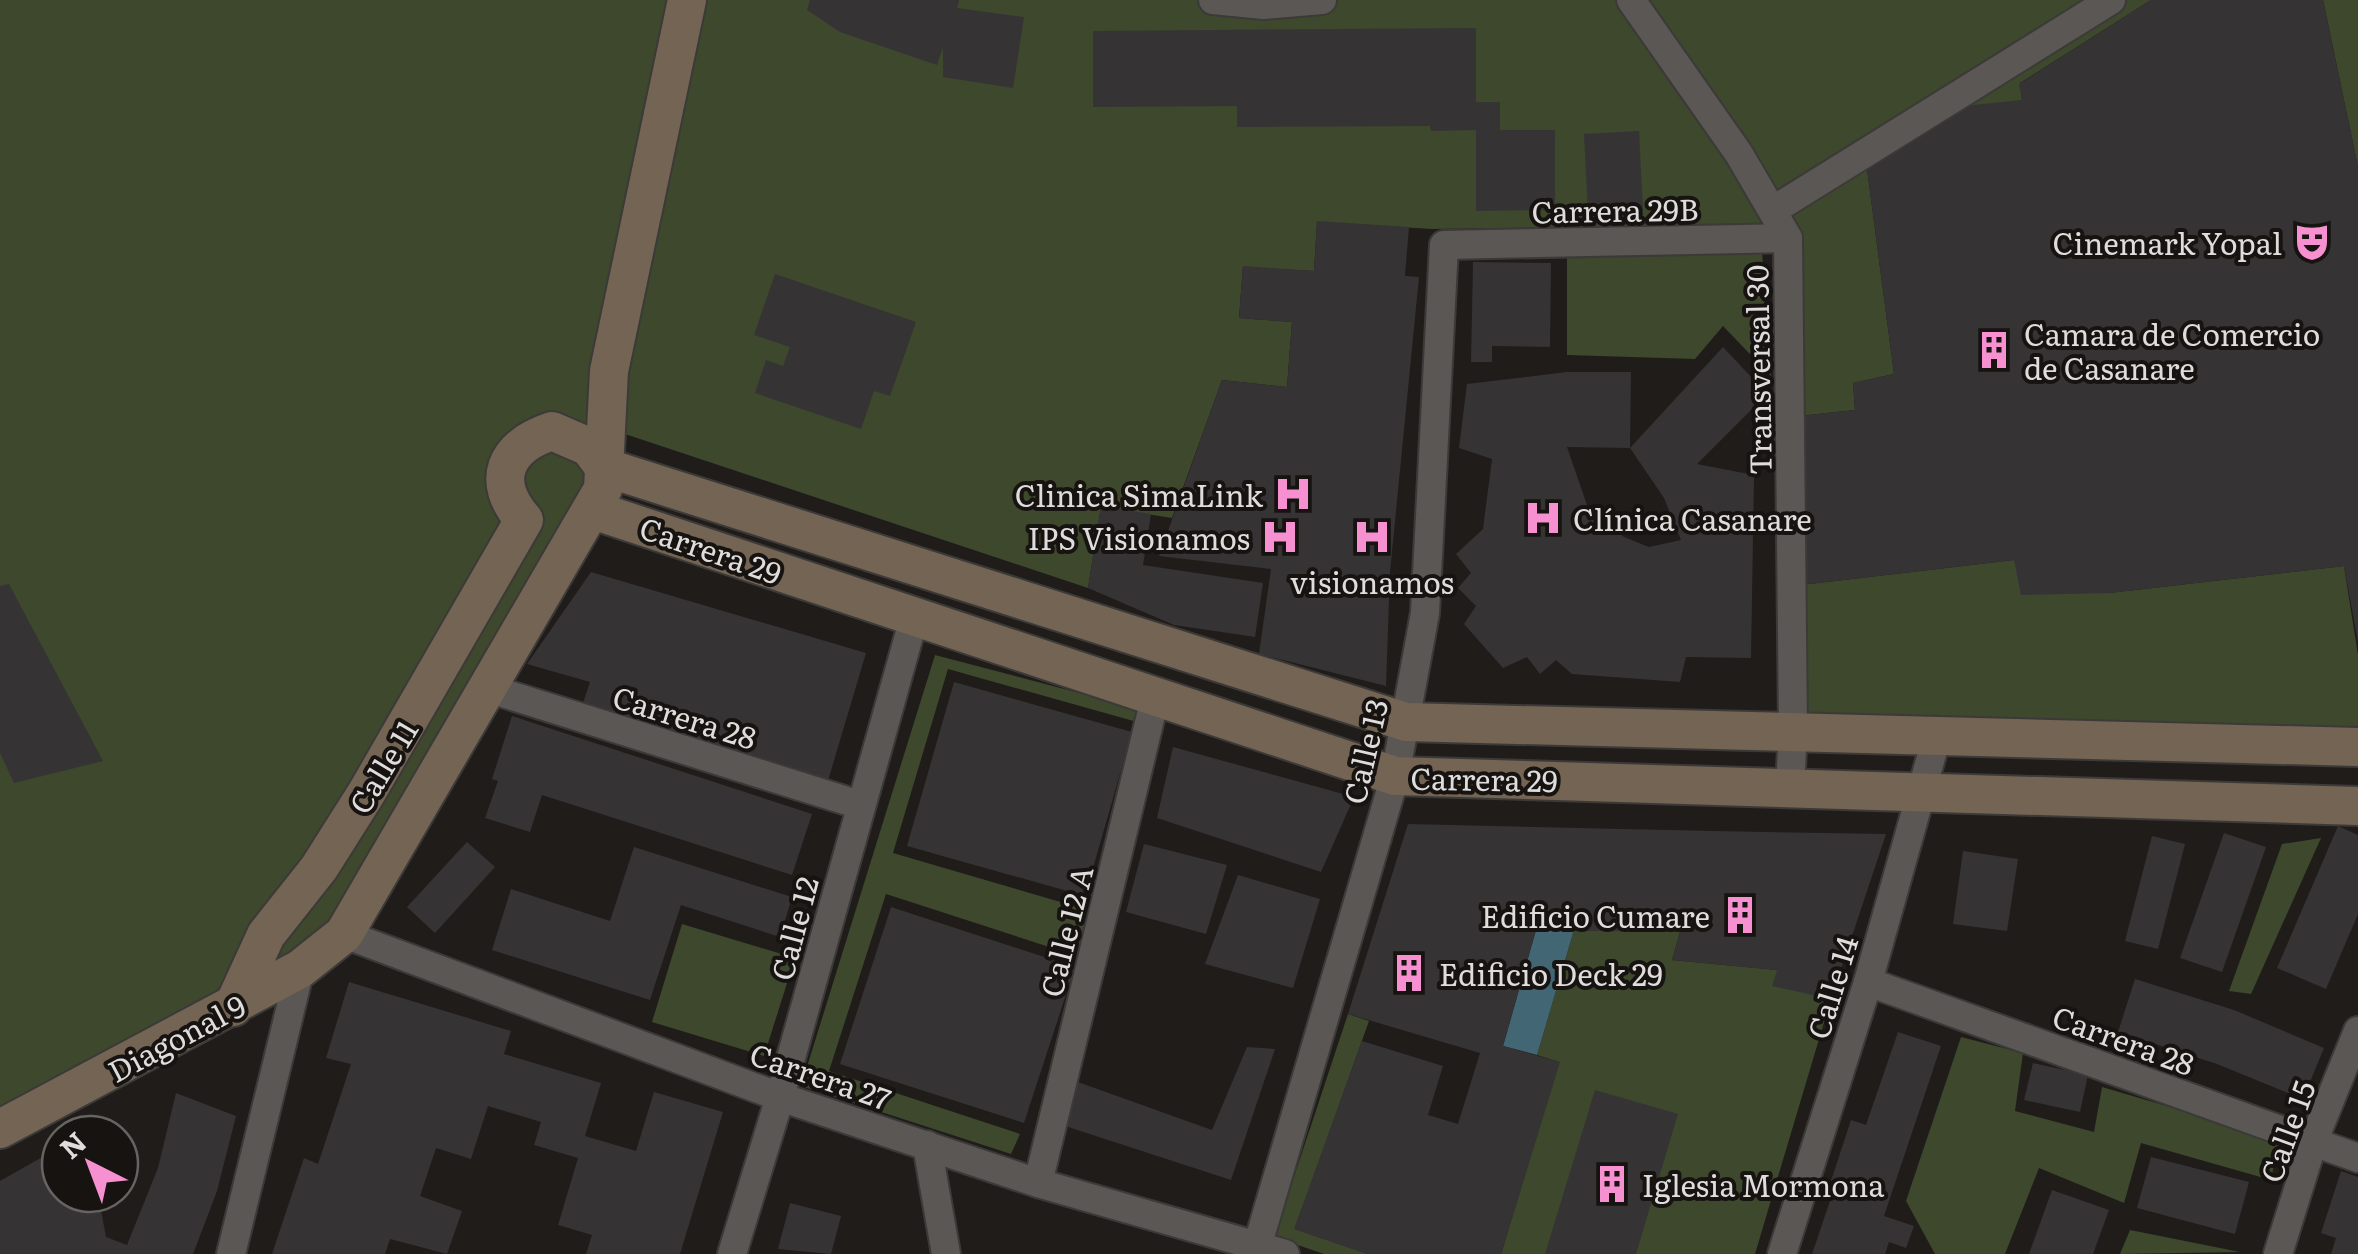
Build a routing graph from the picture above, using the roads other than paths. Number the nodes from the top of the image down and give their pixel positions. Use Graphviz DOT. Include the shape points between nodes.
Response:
graph roads {
  1 [pos="687,0"];
  2 [pos="1212,0"];
  3 [pos="1322,0"];
  4 [pos="1631,0"];
  5 [pos="2111,0"];
  6 [pos="1264,2"];
  7 [pos="1775,209"];
  8 [pos="1788,238"];
  9 [pos="1444,246"];
  10 [pos="609,371"];
  11 [pos="552,430"];
  12 [pos="604,467"];
  13 [pos="593,510"];
  14 [pos="524,520"];
  15 [pos="914,618"];
  16 [pos="490,690"];
  17 [pos="1156,694"];
  18 [pos="1406,722"];
  19 [pos="1793,730"];
  20 [pos="1937,736"];
  21 [pos="2358,747"];
  22 [pos="1395,776"];
  23 [pos="1790,787"];
  24 [pos="1920,795"];
  25 [pos="860,805"];
  26 [pos="2358,806"];
  27 [pos="344,934"];
  28 [pos="300,969"];
  29 [pos="1868,982"];
  30 [pos="233,1007"];
  31 [pos="2358,1030"];
  32 [pos="780,1097"];
  33 [pos="0,1129"];
  34 [pos="2313,1142"];
  35 [pos="927,1145"];
  36 [pos="2358,1158"];
  37 [pos="1038,1183"];
  38 [pos="1257,1249"];
  39 [pos="231,1254"];
  40 [pos="732,1254"];
  41 [pos="946,1254"];
  42 [pos="1286,1254"];
  43 [pos="1782,1254"];
  44 [pos="2278,1254"];
  1 -- 10 [label="main road, Calle 11"];
  2 -- 6 [label="street"];
  3 -- 6 [label="street"];
  4 -- 7 [label="street, Transversal 30"];
  5 -- 7 [label="street"];
  7 -- 8 [label="street, Transversal 30"];
  8 -- 9 [label="street, Carrera 29B"];
  8 -- 19 [label="street, Transversal 30"];
  9 -- 18 [label="street, Calle 13" via="1425,613"];
  10 -- 11 [label="main road"];
  10 -- 12 [label="main road, Calle 11"];
  11 -- 12 [label="main road" via="588,447"];
  11 -- 14 [label="main road" via="527,439 503,484"];
  12 -- 13 [label="main road, Calle 11"];
  12 -- 18 [label="main road, Carrera 29"];
  13 -- 14 [label="main road" via="545,528"];
  13 -- 15 [label="main road, Carrera 29"];
  13 -- 16 [label="main road, Calle 11"];
  14 -- 30 [label="main road, Calle 11" via="367,792 266,935"];
  15 -- 17 [label="main road, Carrera 29"];
  15 -- 25 [label="street, Calle 12"];
  16 -- 25 [label="street, Carrera 28"];
  16 -- 27 [label="main road, Calle 11"];
  17 -- 22 [label="main road, Carrera 29"];
  17 -- 37 [label="street, Calle 12 A"];
  18 -- 19 [label="main road, Carrera 29"];
  18 -- 22 [label="street, Calle 13"];
  19 -- 20 [label="main road, Carrera 29"];
  19 -- 23 [label="street, Transversal 30"];
  20 -- 21 [label="main road, Carrera 29"];
  20 -- 24 [label="street, Calle 14"];
  22 -- 23 [label="main road, Carrera 29"];
  22 -- 38 [label="street, Calle 13"];
  23 -- 24 [label="main road, Carrera 29"];
  24 -- 26 [label="main road, Carrera 29"];
  24 -- 29 [label="street, Calle 14"];
  25 -- 32 [label="street, Calle 12"];
  27 -- 28 [label="main road, Diagonal 9"];
  27 -- 32 [label="street, Carrera 27"];
  28 -- 30 [label="main road, Diagonal 9"];
  28 -- 39 [label="street"];
  29 -- 34 [label="street, Carrera 28"];
  29 -- 43 [label="street, Calle 14"];
  30 -- 33 [label="main road, Diagonal 9"];
  31 -- 34 [label="street, Calle 15"];
  32 -- 35 [label="street, Carrera 27"];
  32 -- 40 [label="street, Calle 12"];
  34 -- 36 [label="street, Carrera 28"];
  34 -- 44 [label="street, Calle 15"];
  35 -- 37 [label="street, Carrera 27"];
  35 -- 41 [label="street"];
  37 -- 38 [label="street, Carrera 27"];
  38 -- 42 [label="street, Carrera 27"];
}
